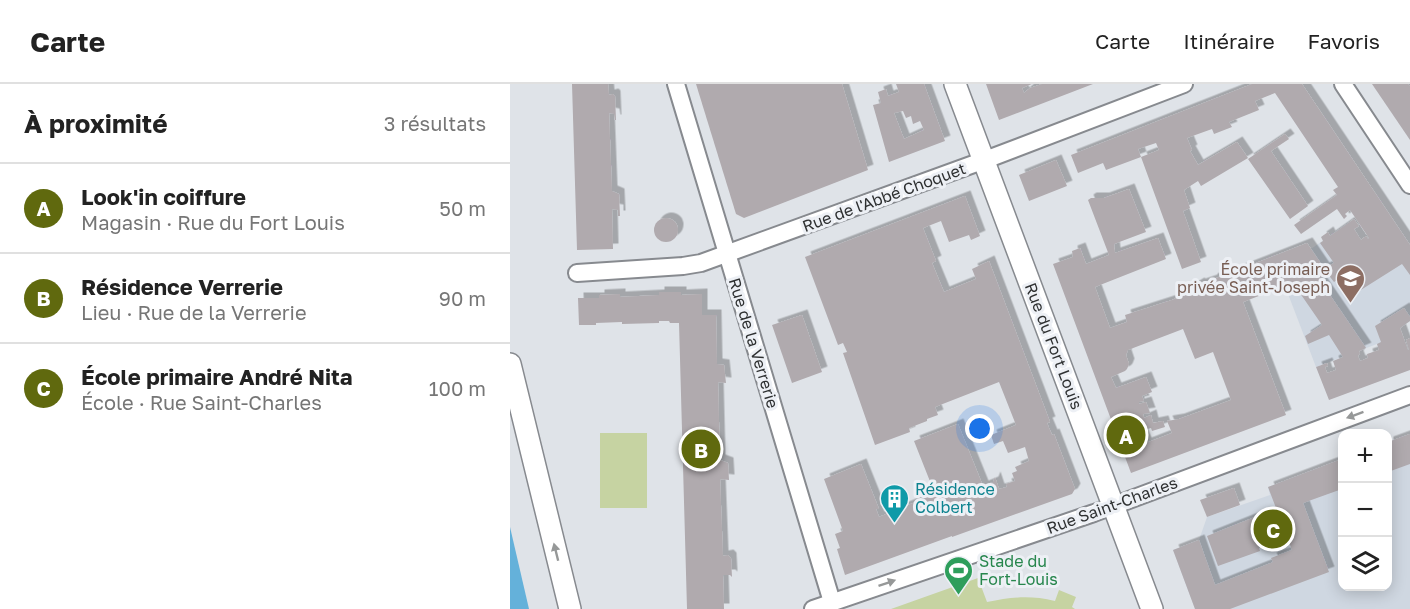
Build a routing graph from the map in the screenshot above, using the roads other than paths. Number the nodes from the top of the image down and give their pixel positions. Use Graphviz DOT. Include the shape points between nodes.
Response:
graph roads {
  1 [pos="676,84"];
  2 [pos="955,84"];
  3 [pos="1184,84"];
  4 [pos="1343,84"];
  5 [pos="984,160"];
  6 [pos="1410,185"];
  7 [pos="727,254"];
  8 [pos="577,273"];
  9 [pos="510,364"];
  10 [pos="1410,395"];
  11 [pos="1114,505"];
  12 [pos="832,602"];
  13 [pos="570,609"];
  14 [pos="813,609"];
  15 [pos="1152,609"];
  1 -- 7 [label="street, Rue de la Verrerie"];
  2 -- 5 [label="street, Rue du Fort Louis"];
  3 -- 5 [label="street, Rue de l'Abbé Choquet"];
  4 -- 6 [label="street"];
  5 -- 7 [label="street, Rue de l'Abbé Choquet"];
  5 -- 11 [label="street, Rue du Fort Louis"];
  7 -- 8 [label="street, Rue de l'Abbé Choquet" via="692,265"];
  7 -- 12 [label="street, Rue de la Verrerie"];
  13 -- 9 [label="street, one-way"];
  10 -- 11 [label="street, Rue Saint-Charles, one-way"];
  12 -- 11 [label="street, Rue Saint-Charles, one-way"];
  11 -- 15 [label="street, Rue du Fort Louis"];
  12 -- 14 [label="street, Rue Saint-Charles"];
}
